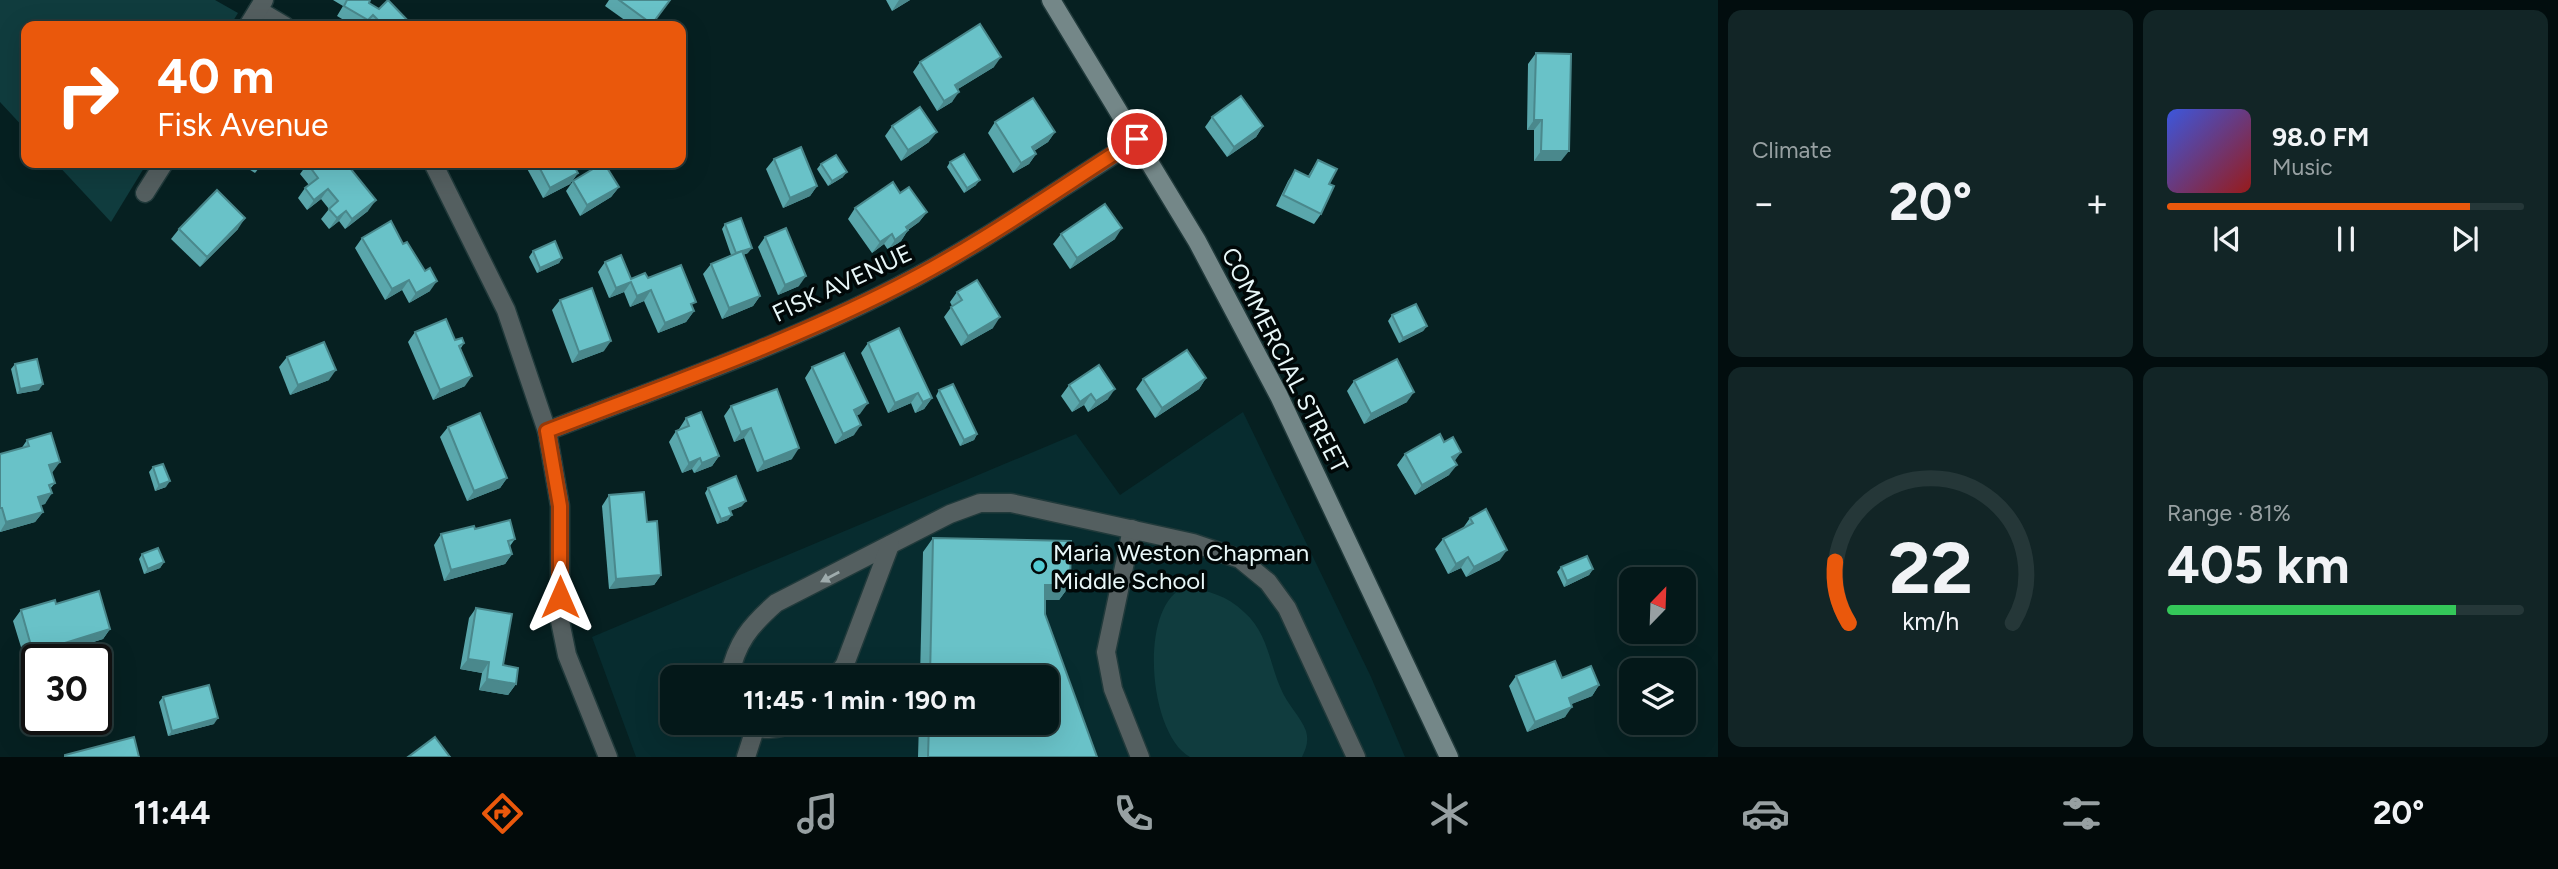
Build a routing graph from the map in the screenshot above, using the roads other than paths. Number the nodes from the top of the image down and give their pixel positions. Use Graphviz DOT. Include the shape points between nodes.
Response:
graph roads {
  1 [pos="1051,0"];
  2 [pos="257,12"];
  3 [pos="275,21"];
  4 [pos="1137,139"];
  5 [pos="161,168"];
  6 [pos="435,168"];
  7 [pos="145,193"];
  8 [pos="547,431"];
  9 [pos="1132,529"];
  10 [pos="890,545"];
  11 [pos="732,665"];
  12 [pos="844,665"];
  13 [pos="750,735"];
  14 [pos="608,757"];
  15 [pos="746,757"];
  16 [pos="1140,757"];
  17 [pos="1356,757"];
  18 [pos="1449,757"];
  1 -- 4 [label="main road, COMMERCIAL STREET"];
  2 -- 3 [label="street"];
  4 -- 8 [label="street, FISK AVENUE" via="955,255 851,310"];
  4 -- 18 [label="main road, COMMERCIAL STREET" via="1279,396"];
  5 -- 7 [label="street"];
  6 -- 8 [label="street" via="506,310"];
  8 -- 14 [label="street" via="560,506 560,621 567,654"];
  9 -- 10 [label="street" via="1011,503 980,503"];
  9 -- 16 [label="street" via="1106,652 1113,689"];
  9 -- 17 [label="street" via="1240,559 1268,582 1287,608"];
  10 -- 11 [label="street, one-way" via="776,603 753,624"];
  10 -- 12 [label="street"];
  13 -- 15 [label="street"];
}
